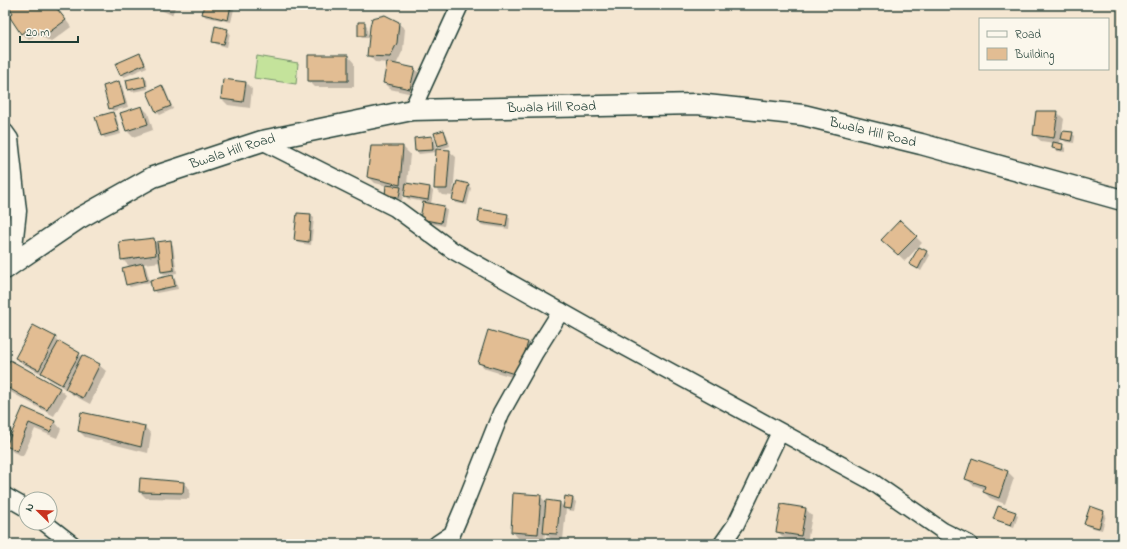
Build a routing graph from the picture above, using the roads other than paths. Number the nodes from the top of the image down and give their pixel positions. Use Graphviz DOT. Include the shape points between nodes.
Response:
graph roads {
  1 [pos="460,5"];
  2 [pos="412,110"];
  3 [pos="5,132"];
  4 [pos="262,141"];
  5 [pos="1122,200"];
  6 [pos="8,266"];
  7 [pos="561,311"];
  8 [pos="780,432"];
  9 [pos="5,496"];
  10 [pos="18,503"];
  11 [pos="55,531"];
  12 [pos="72,544"];
  13 [pos="437,544"];
  14 [pos="722,544"];
  15 [pos="969,544"];
  1 -- 2 [label="street"];
  2 -- 4 [label="street, Bwala Hill Road"];
  2 -- 5 [label="street, Bwala Hill Road" via="696,104 803,115 921,144"];
  3 -- 6 [label="street" via="10,139 18,211"];
  4 -- 6 [label="street, Bwala Hill Road" via="153,178 78,219"];
  4 -- 7 [label="street" via="395,208 452,250"];
  7 -- 8 [label="street"];
  7 -- 13 [label="street" via="501,413 452,534"];
  8 -- 14 [label="street" via="736,524"];
  8 -- 15 [label="street" via="871,481 943,531"];
  9 -- 10 [label="street"];
  11 -- 12 [label="street"];
}
